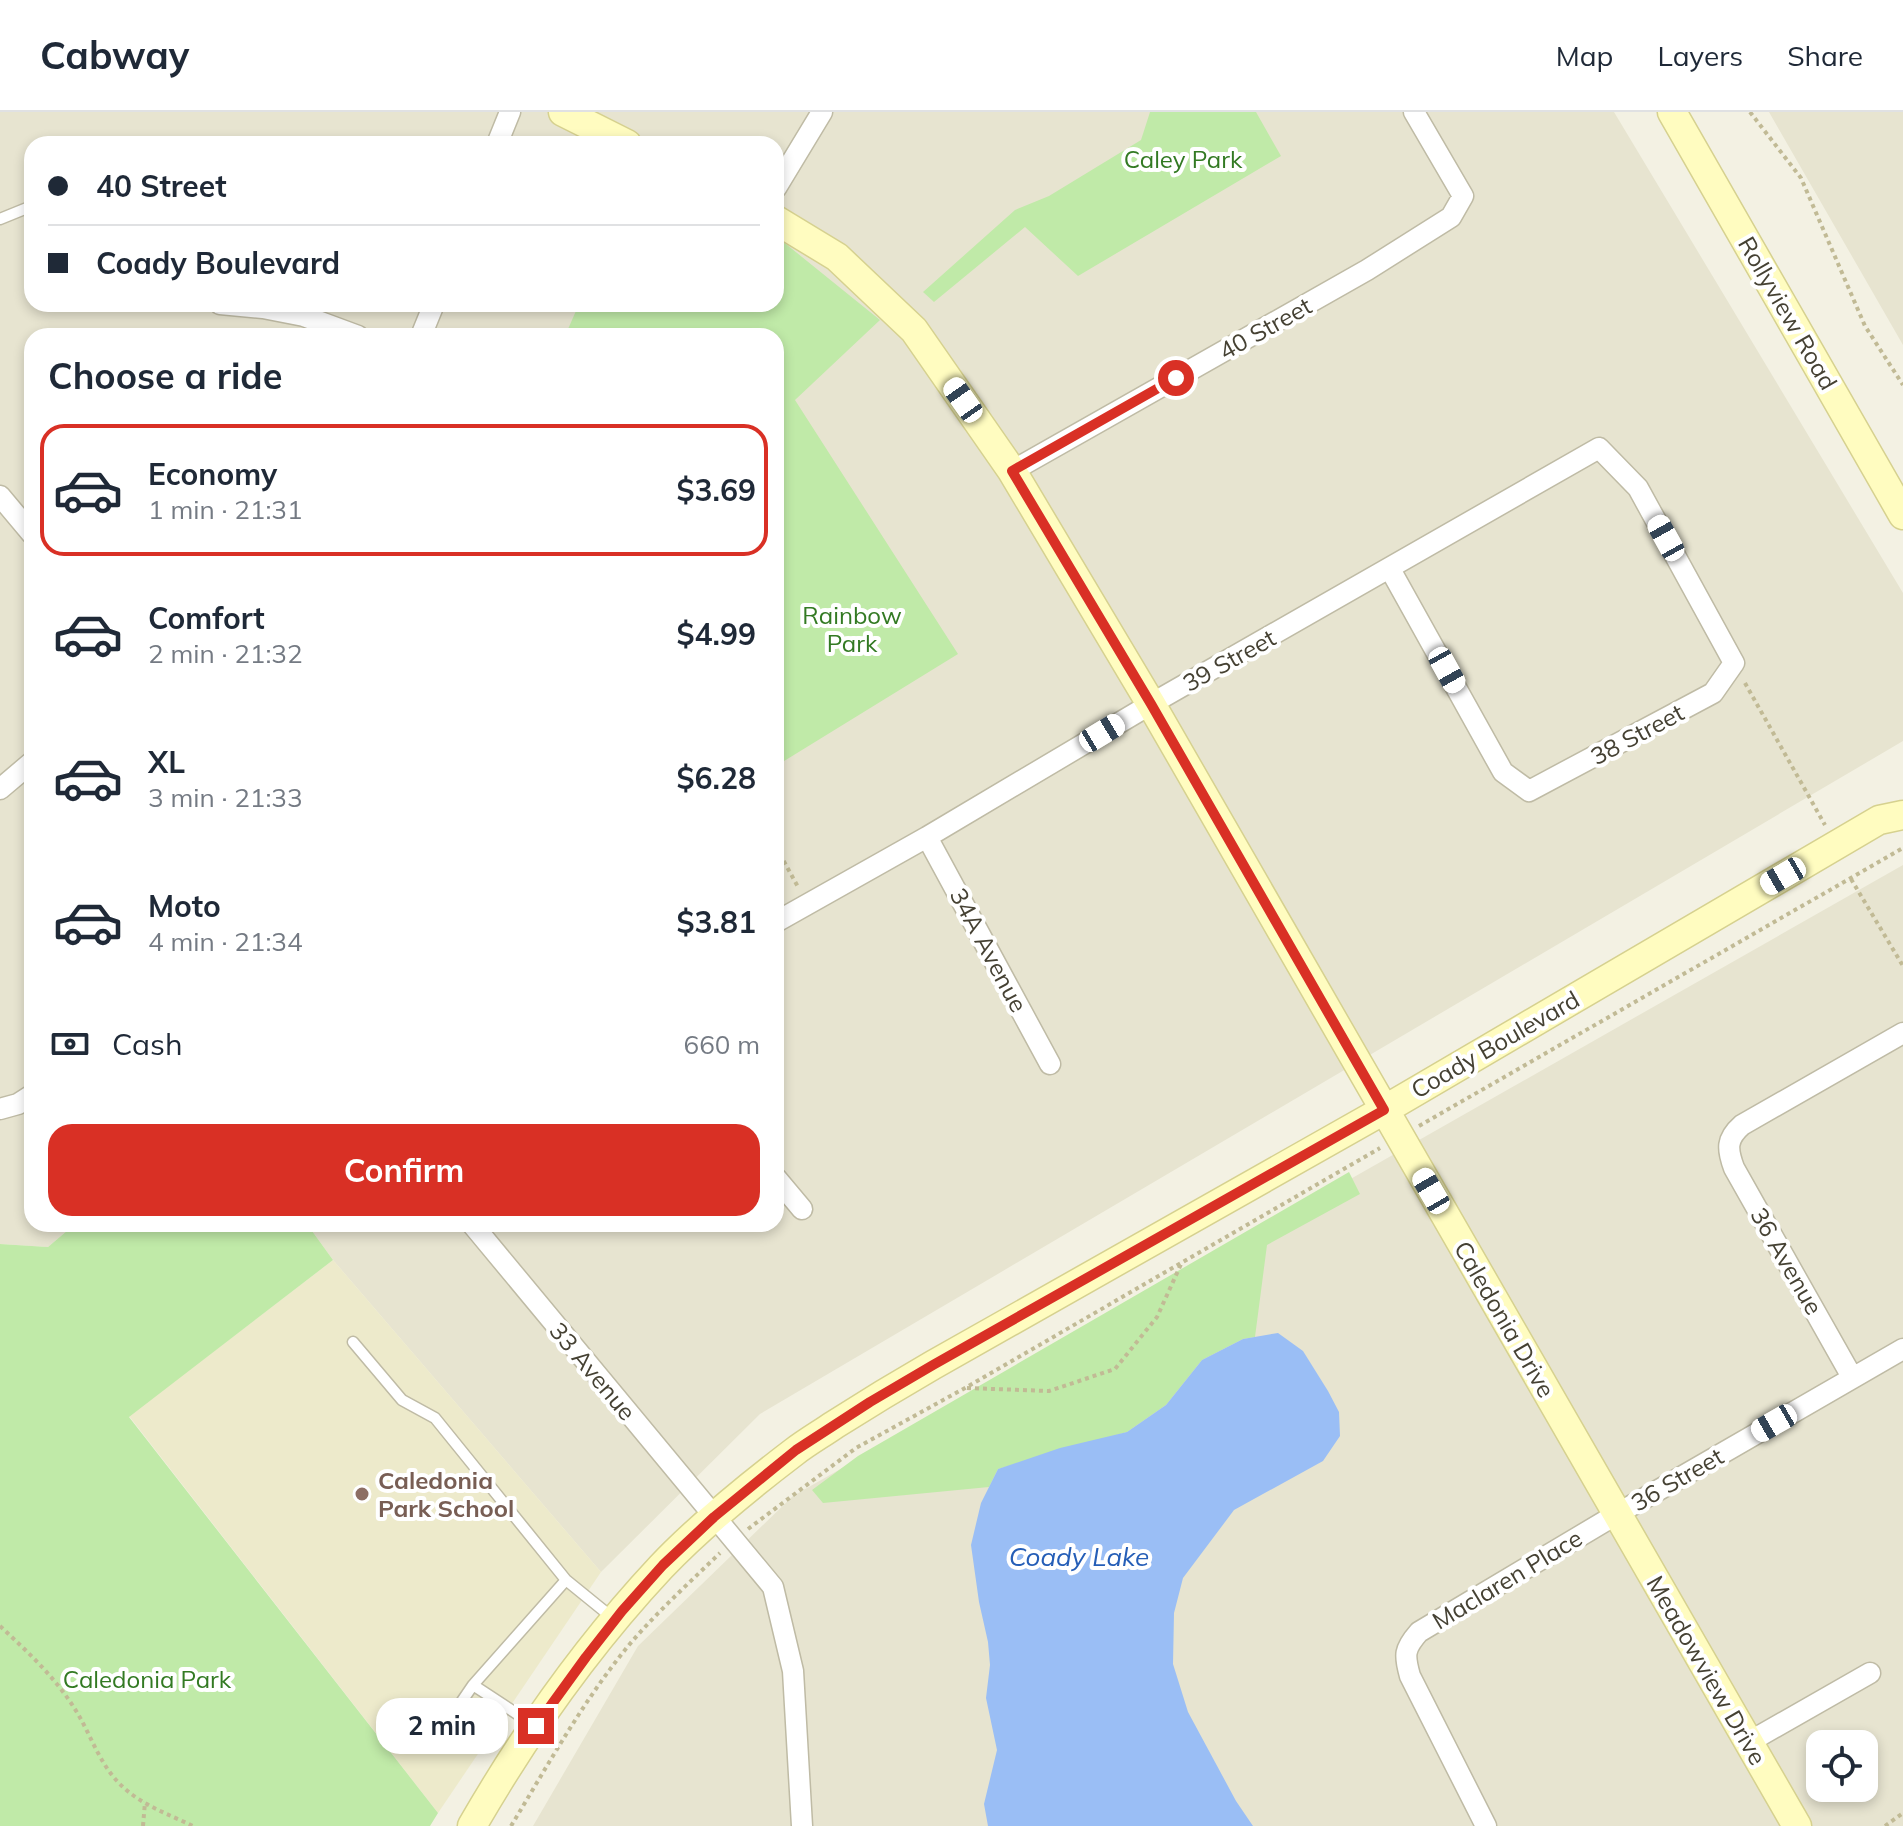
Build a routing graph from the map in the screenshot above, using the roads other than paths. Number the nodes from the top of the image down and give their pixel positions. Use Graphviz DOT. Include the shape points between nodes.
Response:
graph roads {
  1 [pos="510,112"];
  2 [pos="563,112"];
  3 [pos="822,112"];
  4 [pos="1414,112"];
  5 [pos="1672,112"];
  6 [pos="500,136"];
  7 [pos="611,136"];
  8 [pos="784,175"];
  9 [pos="24,209"];
  10 [pos="0,219"];
  11 [pos="784,225"];
  12 [pos="284,312"];
  13 [pos="336,328"];
  14 [pos="1012,471"];
  15 [pos="0,496"];
  16 [pos="1903,515"];
  17 [pos="24,524"];
  18 [pos="1390,569"];
  19 [pos="1734,663"];
  20 [pos="1151,704"];
  21 [pos="24,769"];
  22 [pos="0,789"];
  23 [pos="1903,791"];
  24 [pos="1891,818"];
  25 [pos="927,837"];
  26 [pos="784,918"];
  27 [pos="1903,1033"];
  28 [pos="1050,1064"];
  29 [pos="24,1100"];
  30 [pos="0,1109"];
  31 [pos="1384,1110"];
  32 [pos="784,1188"];
  33 [pos="802,1209"];
  34 [pos="479,1232"];
  35 [pos="353,1342"];
  36 [pos="1903,1349"];
  37 [pos="1852,1377"];
  38 [pos="1617,1514"];
  39 [pos="714,1517"];
  40 [pos="566,1580"];
  41 [pos="615,1620"];
  42 [pos="1870,1673"];
  43 [pos="473,1685"];
  44 [pos="536,1726"];
  45 [pos="441,1732"];
  46 [pos="1749,1742"];
  47 [pos="472,1826"];
  48 [pos="802,1826"];
  49 [pos="1486,1826"];
  50 [pos="1797,1826"];
  1 -- 6 [label="street"];
  2 -- 7 [label="main road"];
  3 -- 8 [label="street"];
  4 -- 14 [label="street, 40 Street" via="1463,196 1451,217"];
  5 -- 16 [label="main road, Rollyview Road"];
  9 -- 10 [label="lane"];
  11 -- 14 [label="main road, Caledonia Drive" via="837,257 914,330"];
  12 -- 13 [label="street"];
  14 -- 20 [label="main road, Caledonia Drive"];
  15 -- 17 [label="street"];
  18 -- 19 [label="street, 39 Street" via="1599,448 1638,488"];
  18 -- 19 [label="street, 38 Street" via="1503,772 1529,791 1713,693"];
  18 -- 20 [label="street, 39 Street"];
  20 -- 25 [label="street, 39 Street"];
  20 -- 31 [label="main road, Caledonia Drive"];
  21 -- 22 [label="street"];
  23 -- 24 [label="main road, Coady Boulevard"];
  24 -- 31 [label="main road, Coady Boulevard" via="1836,845"];
  25 -- 26 [label="street, 39 Street"];
  25 -- 28 [label="street, 34A Avenue"];
  27 -- 37 [label="street, 36 Avenue" via="1742,1125 1730,1142 1734,1168"];
  29 -- 30 [label="street"];
  31 -- 38 [label="main road, Caledonia Drive"];
  31 -- 39 [label="main road, Coady Boulevard" via="870,1402 796,1450"];
  32 -- 33 [label="street"];
  34 -- 39 [label="street, 33 Avenue"];
  35 -- 40 [label="lane" via="402,1400 435,1418"];
  36 -- 37 [label="street, 36 Street"];
  37 -- 38 [label="street, 36 Street"];
  38 -- 46 [label="main road, Meadowview Drive"];
  38 -- 49 [label="street, Maclaren Place" via="1419,1632 1408,1644 1410,1676"];
  39 -- 41 [label="main road, Coady Boulevard"];
  39 -- 48 [label="street, 33 Avenue" via="773,1587 793,1671"];
  40 -- 41 [label="lane"];
  40 -- 43 [label="lane"];
  41 -- 44 [label="main road, Coady Boulevard"];
  42 -- 46 [label="street"];
  43 -- 44 [label="lane"];
  43 -- 45 [label="lane"];
  44 -- 47 [label="main road, Coady Boulevard"];
  46 -- 50 [label="main road, Meadowview Drive"];
}
